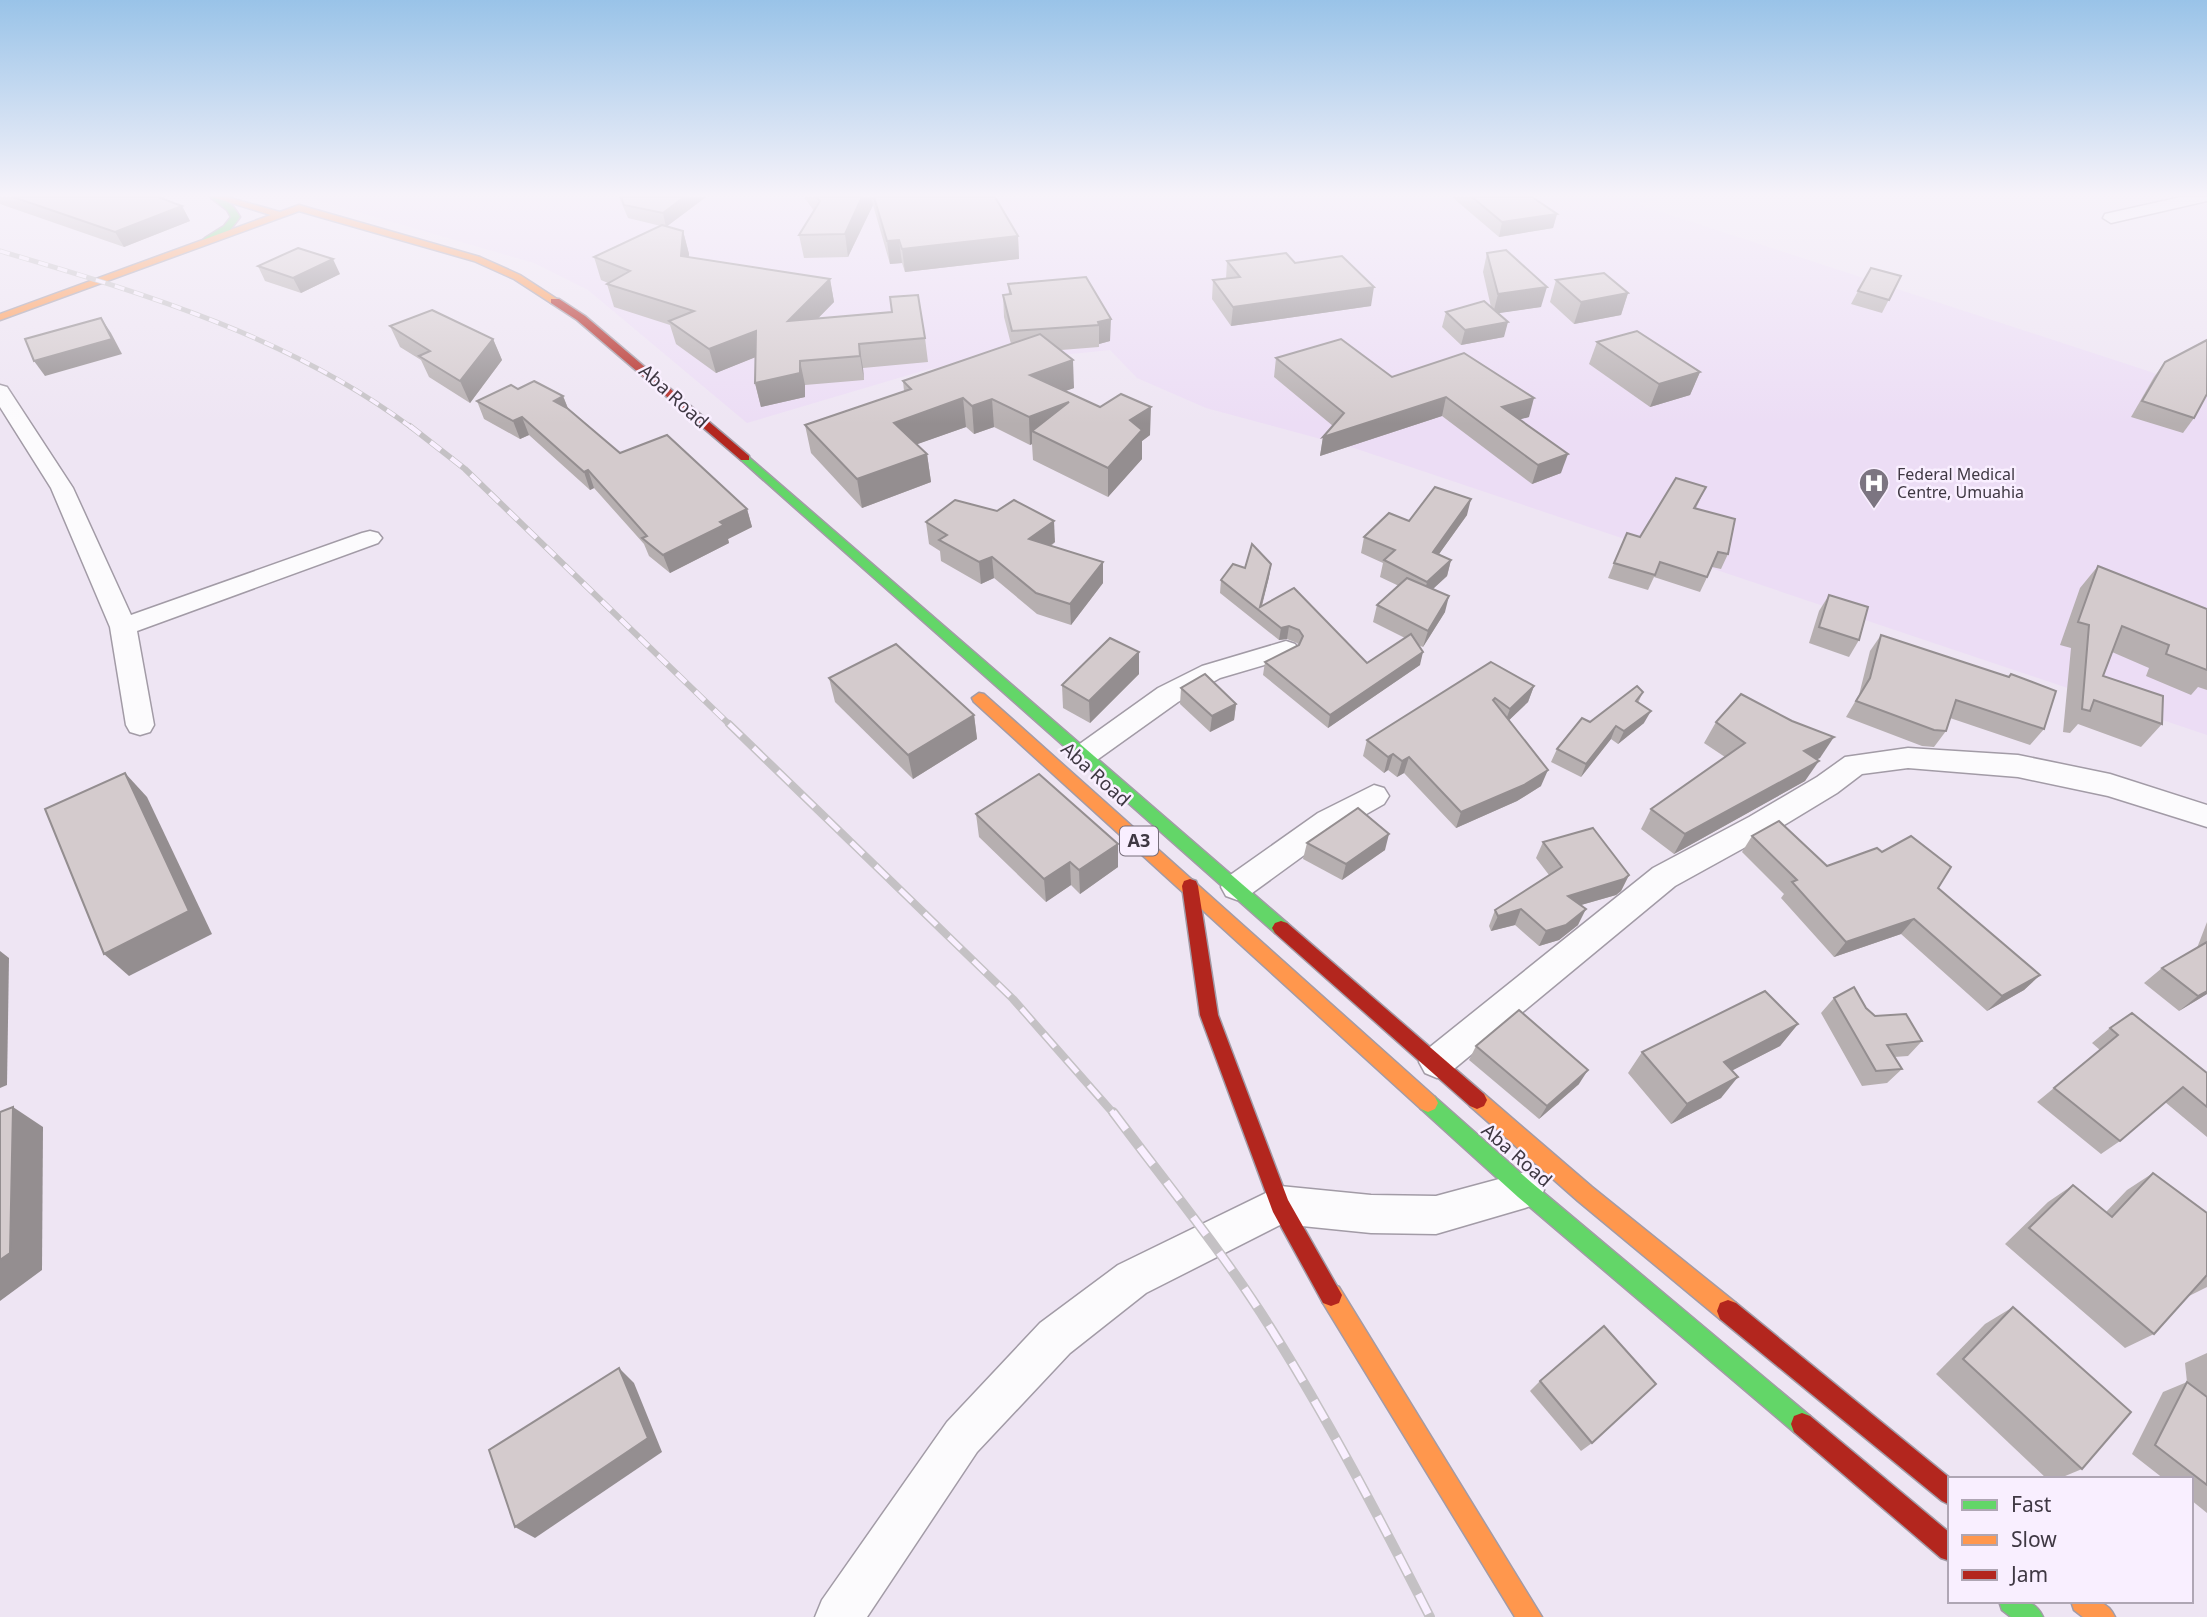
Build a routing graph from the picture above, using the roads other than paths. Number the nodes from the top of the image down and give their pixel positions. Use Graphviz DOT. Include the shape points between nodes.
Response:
graph roads {
  1 [pos="123,272"];
  2 [pos="472,272"];
  3 [pos="507,272"];
  4 [pos="541,312"];
  5 [pos="0,317"];
  6 [pos="0,391"];
  7 [pos="696,416"];
  8 [pos="674,425"];
  9 [pos="370,538"];
  10 [pos="122,627"];
  11 [pos="1286,650"];
  12 [pos="963,683"];
  13 [pos="140,725"];
  14 [pos="1084,755"];
  15 [pos="1374,796"];
  16 [pos="2207,816"];
  17 [pos="1190,886"];
  18 [pos="1237,887"];
  19 [pos="1437,1062"];
  20 [pos="1525,1190"];
  21 [pos="1280,1205"];
  22 [pos="1948,1491"];
  23 [pos="1948,1547"];
  24 [pos="2013,1603"];
  25 [pos="2085,1603"];
  26 [pos="839,1617"];
  27 [pos="1529,1617"];
  28 [pos="2030,1617"];
  29 [pos="2102,1617"];
  1 -- 5 [label="main road"];
  2 -- 4 [label="main road"];
  3 -- 7 [label="main road, Aba Road / A3" via="581,318"];
  6 -- 10 [label="street" via="62,488"];
  7 -- 8 [label="main road"];
  7 -- 14 [label="main road, Aba Road / A3"];
  9 -- 10 [label="street"];
  10 -- 13 [label="street"];
  11 -- 14 [label="street" via="1211,672 1168,695"];
  12 -- 17 [label="main road, Aba Road / A3"];
  14 -- 18 [label="main road, Aba Road / A3"];
  15 -- 18 [label="street" via="1329,821"];
  16 -- 19 [label="street" via="2110,785 2018,766 1908,758 1855,764 1760,825 1664,877"];
  17 -- 20 [label="main road, Aba Road / A3"];
  17 -- 21 [label="main road" via="1209,1015"];
  18 -- 19 [label="main road, Aba Road / A3"];
  19 -- 22 [label="main road, Aba Road / A3" via="1585,1194"];
  20 -- 21 [label="street" via="1436,1215"];
  20 -- 23 [label="main road, Aba Road / A3"];
  21 -- 26 [label="street" via="1132,1279 1055,1338 962,1437"];
  21 -- 27 [label="main road" via="1350,1330"];
  24 -- 28 [label="main road"];
  25 -- 29 [label="main road"];
}
